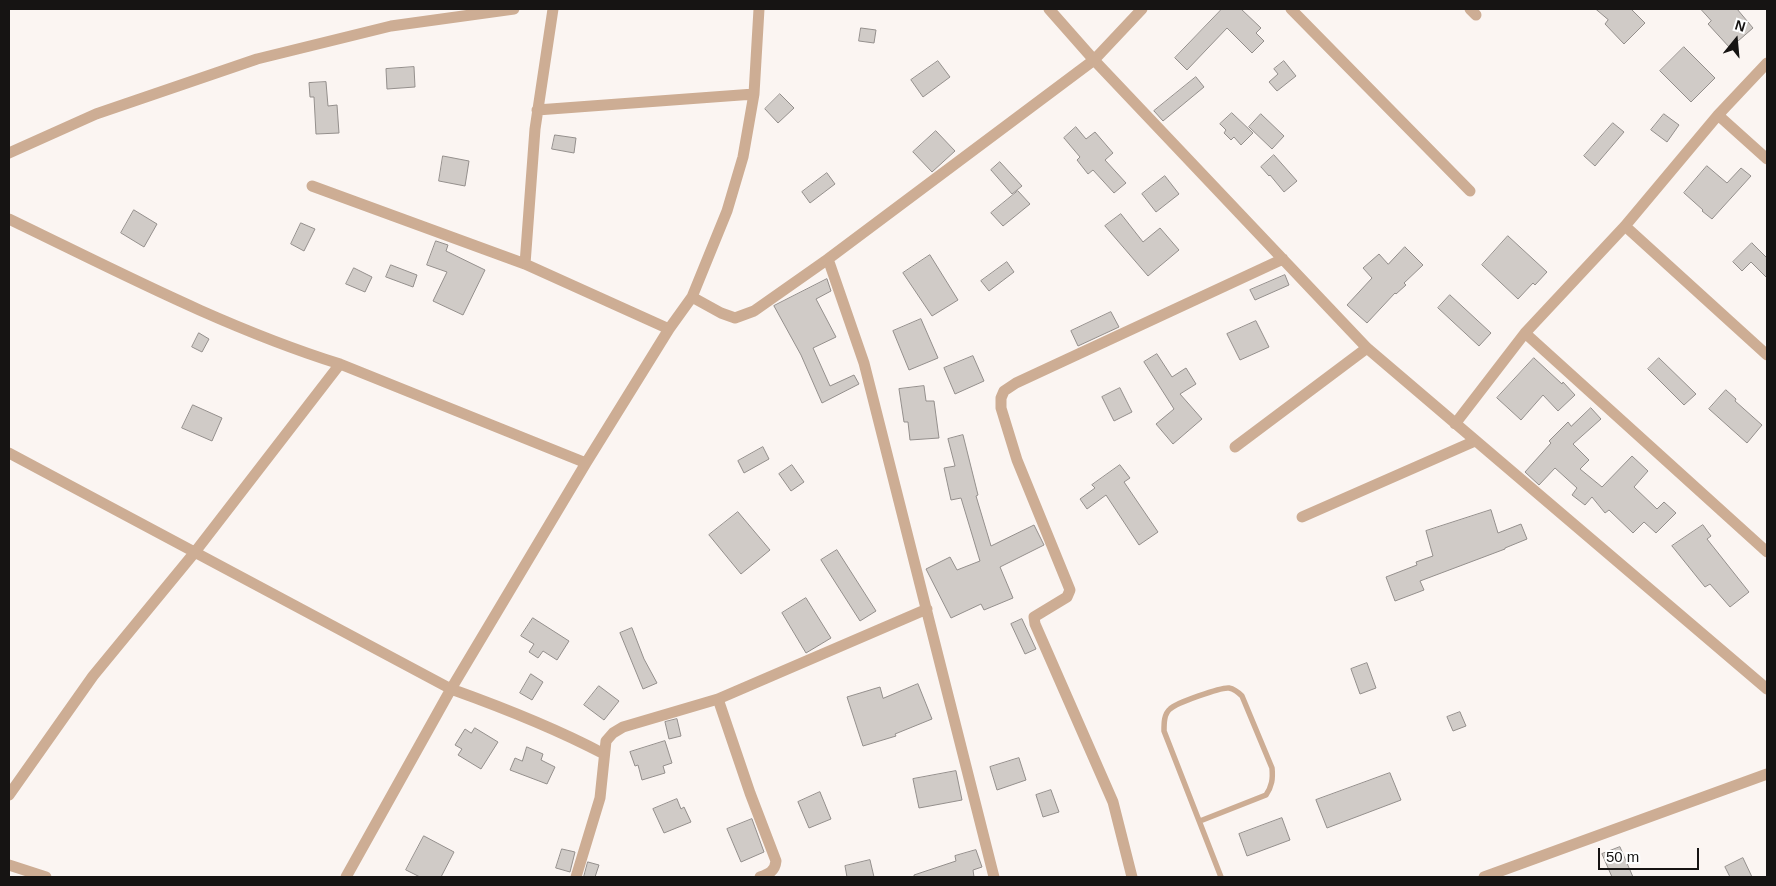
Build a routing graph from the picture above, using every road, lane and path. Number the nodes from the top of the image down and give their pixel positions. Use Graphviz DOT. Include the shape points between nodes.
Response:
graph roads {
  1 [pos="514,9"];
  2 [pos="554,9"];
  3 [pos="759,9"];
  4 [pos="1049,9"];
  5 [pos="1142,9"];
  6 [pos="1291,9"];
  7 [pos="1094,60"];
  8 [pos="1767,63"];
  9 [pos="754,94"];
  10 [pos="537,110"];
  11 [pos="1718,116"];
  12 [pos="9,153"];
  13 [pos="1767,159"];
  14 [pos="312,186"];
  15 [pos="1470,191"];
  16 [pos="9,219"];
  17 [pos="1625,226"];
  18 [pos="828,259"];
  19 [pos="1283,259"];
  20 [pos="525,264"];
  21 [pos="692,297"];
  22 [pos="669,329"];
  23 [pos="1525,333"];
  24 [pos="1367,348"];
  25 [pos="1767,354"];
  26 [pos="340,364"];
  27 [pos="1455,424"];
  28 [pos="1475,441"];
  29 [pos="1235,447"];
  30 [pos="9,453"];
  31 [pos="586,463"];
  32 [pos="1302,518"];
  33 [pos="195,552"];
  34 [pos="1767,552"];
  35 [pos="927,609"];
  36 [pos="451,689"];
  37 [pos="1767,689"];
  38 [pos="718,699"];
  39 [pos="604,754"];
  40 [pos="1767,774"];
  41 [pos="9,795"];
  42 [pos="1200,821"];
  43 [pos="9,865"];
  44 [pos="46,877"];
  45 [pos="346,877"];
  46 [pos="576,877"];
  47 [pos="760,877"];
  48 [pos="994,877"];
  49 [pos="1132,877"];
  50 [pos="1221,877"];
  51 [pos="1484,877"];
  1 -- 12 [label="street" via="391,26 257,59 96,114"];
  2 -- 10 [label="street"];
  3 -- 9 [label="street"];
  4 -- 7 [label="street"];
  5 -- 7 [label="street"];
  6 -- 15 [label="street"];
  7 -- 18 [label="street"];
  7 -- 19 [label="street"];
  8 -- 11 [label="street"];
  9 -- 10 [label="street"];
  9 -- 21 [label="street" via="743,157 727,211"];
  10 -- 20 [label="street"];
  11 -- 13 [label="street"];
  11 -- 17 [label="street"];
  14 -- 20 [label="street"];
  16 -- 26 [label="street" via="204,311"];
  17 -- 23 [label="street"];
  17 -- 25 [label="street"];
  18 -- 21 [label="street" via="754,311 735,318"];
  18 -- 35 [label="street" via="864,363"];
  19 -- 24 [label="street"];
  19 -- 49 [label="street" via="1016,382 1004,391 1001,398 1017,460 1070,590 1067,597 1034,617 1034,624 1113,802"];
  20 -- 22 [label="street"];
  21 -- 22 [label="street"];
  22 -- 31 [label="street"];
  23 -- 27 [label="street"];
  23 -- 34 [label="street"];
  24 -- 27 [label="street"];
  24 -- 29 [label="street"];
  26 -- 31 [label="street"];
  26 -- 33 [label="street"];
  27 -- 28 [label="street"];
  28 -- 32 [label="street"];
  28 -- 37 [label="street"];
  30 -- 33 [label="street"];
  31 -- 36 [label="street"];
  33 -- 36 [label="street"];
  33 -- 41 [label="street" via="93,676"];
  35 -- 38 [label="street"];
  35 -- 48 [label="street"];
  36 -- 39 [label="street" via="510,710"];
  36 -- 45 [label="street"];
  38 -- 39 [label="street" via="623,727 606,741"];
  38 -- 47 [label="street" via="776,861 772,871"];
  39 -- 46 [label="street" via="600,798"];
  40 -- 51 [label="street"];
  42 -- 42 [label="lane" via="1164,731 1164,720 1171,708 1220,688 1229,688 1242,696 1272,768 1272,783 1266,795"];
  42 -- 50 [label="lane"];
  43 -- 44 [label="street"];
}
